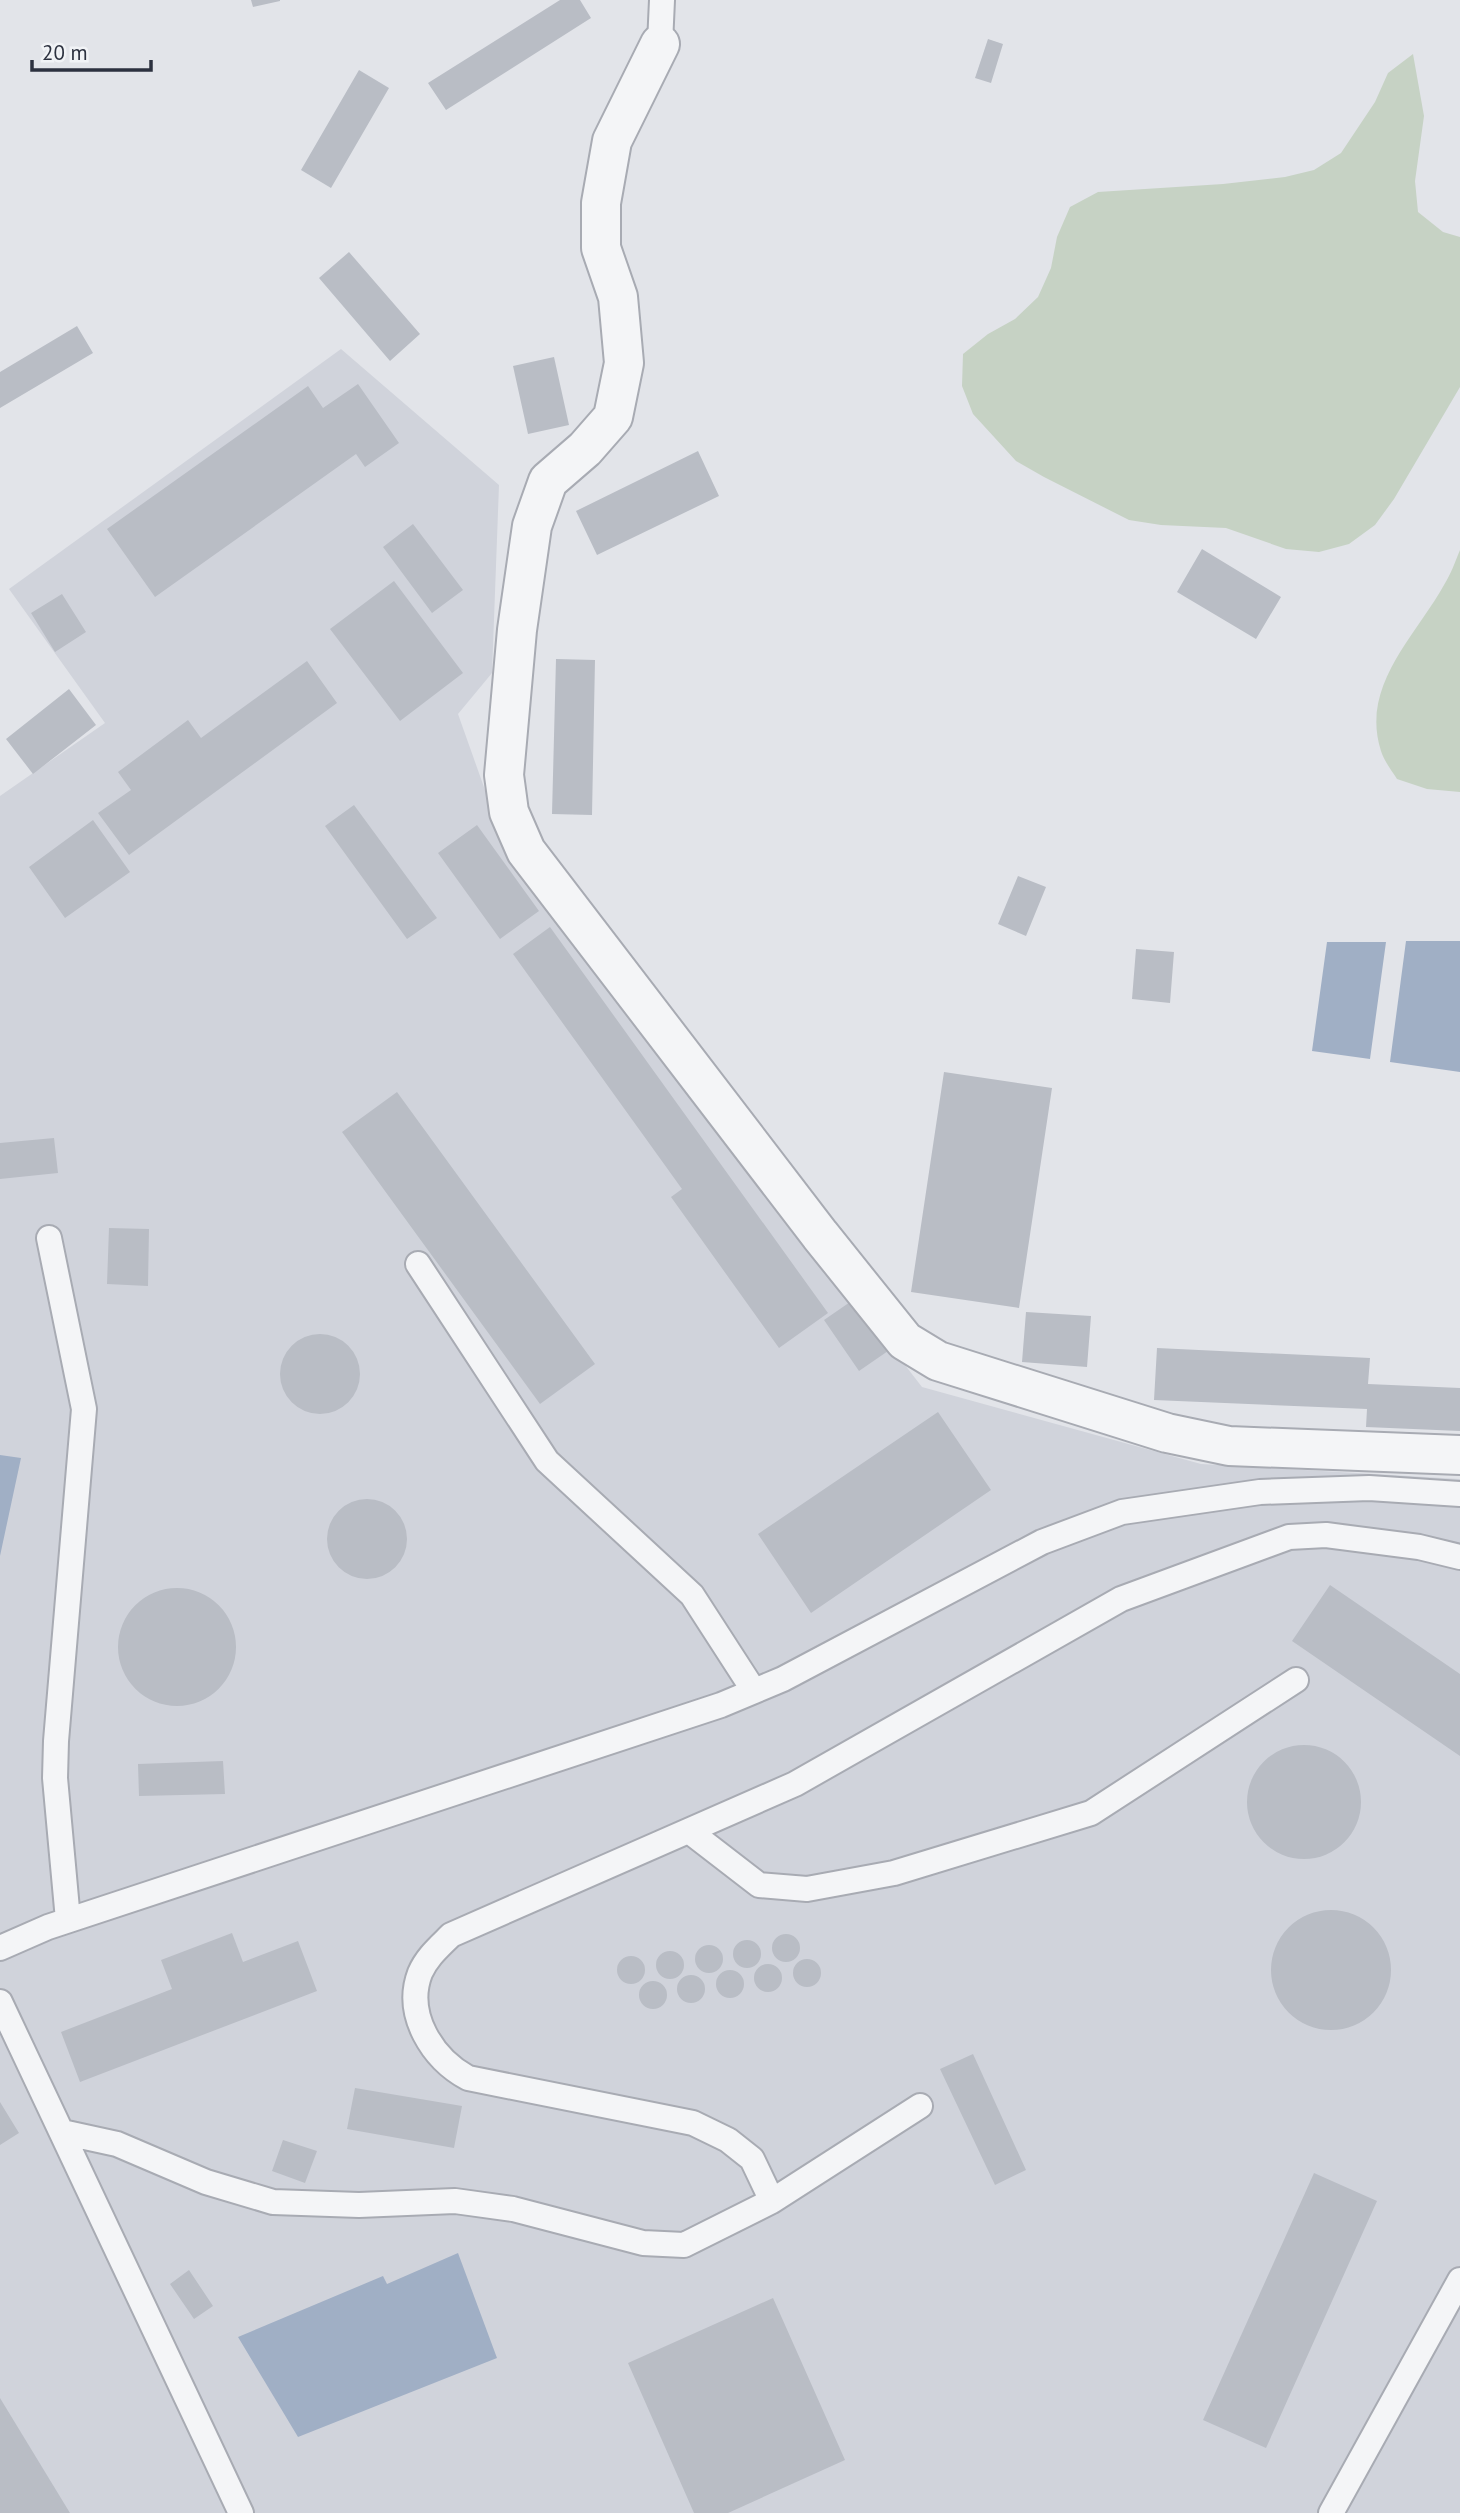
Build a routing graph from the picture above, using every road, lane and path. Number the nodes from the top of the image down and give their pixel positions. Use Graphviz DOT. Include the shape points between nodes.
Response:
graph roads {
  1 [pos="662,0"];
  2 [pos="660,44"];
  3 [pos="48,1238"];
  4 [pos="418,1264"];
  5 [pos="1460,1455"];
  6 [pos="1460,1494"];
  7 [pos="1460,1558"];
  8 [pos="1296,1680"];
  9 [pos="754,1691"];
  10 [pos="689,1830"];
  11 [pos="68,1920"];
  12 [pos="0,1948"];
  13 [pos="0,2002"];
  14 [pos="920,2106"];
  15 [pos="62,2132"];
  16 [pos="772,2201"];
  17 [pos="1460,2280"];
  18 [pos="241,2513"];
  19 [pos="1331,2513"];
  1 -- 2 [label="lane"];
  2 -- 5 [label="street" via="612,141 601,203 601,248 618,297 624,363 613,417 548,481 532,526 504,775 509,812 526,851 905,1341 938,1361 1167,1433 1229,1446"];
  3 -- 11 [label="lane" via="84,1409 56,1741 55,1779"];
  4 -- 9 [label="lane" via="547,1461 692,1595"];
  6 -- 9 [label="lane" via="1369,1488 1260,1492 1122,1511 1042,1542"];
  7 -- 10 [label="lane" via="1419,1547 1339,1537 1289,1537 1121,1599 795,1784"];
  8 -- 10 [label="lane" via="1091,1813 894,1873 807,1889 760,1885"];
  9 -- 11 [label="lane"];
  10 -- 16 [label="lane" via="452,1935 430,1955 419,1975 421,2028 447,2066 468,2078 693,2123 728,2140 752,2159"];
  11 -- 12 [label="lane"];
  13 -- 15 [label="lane"];
  14 -- 16 [label="lane"];
  15 -- 16 [label="lane" via="117,2144 206,2182 272,2202 455,2202 513,2210 643,2243 684,2245"];
  15 -- 18 [label="lane"];
  17 -- 19 [label="lane"];
}
